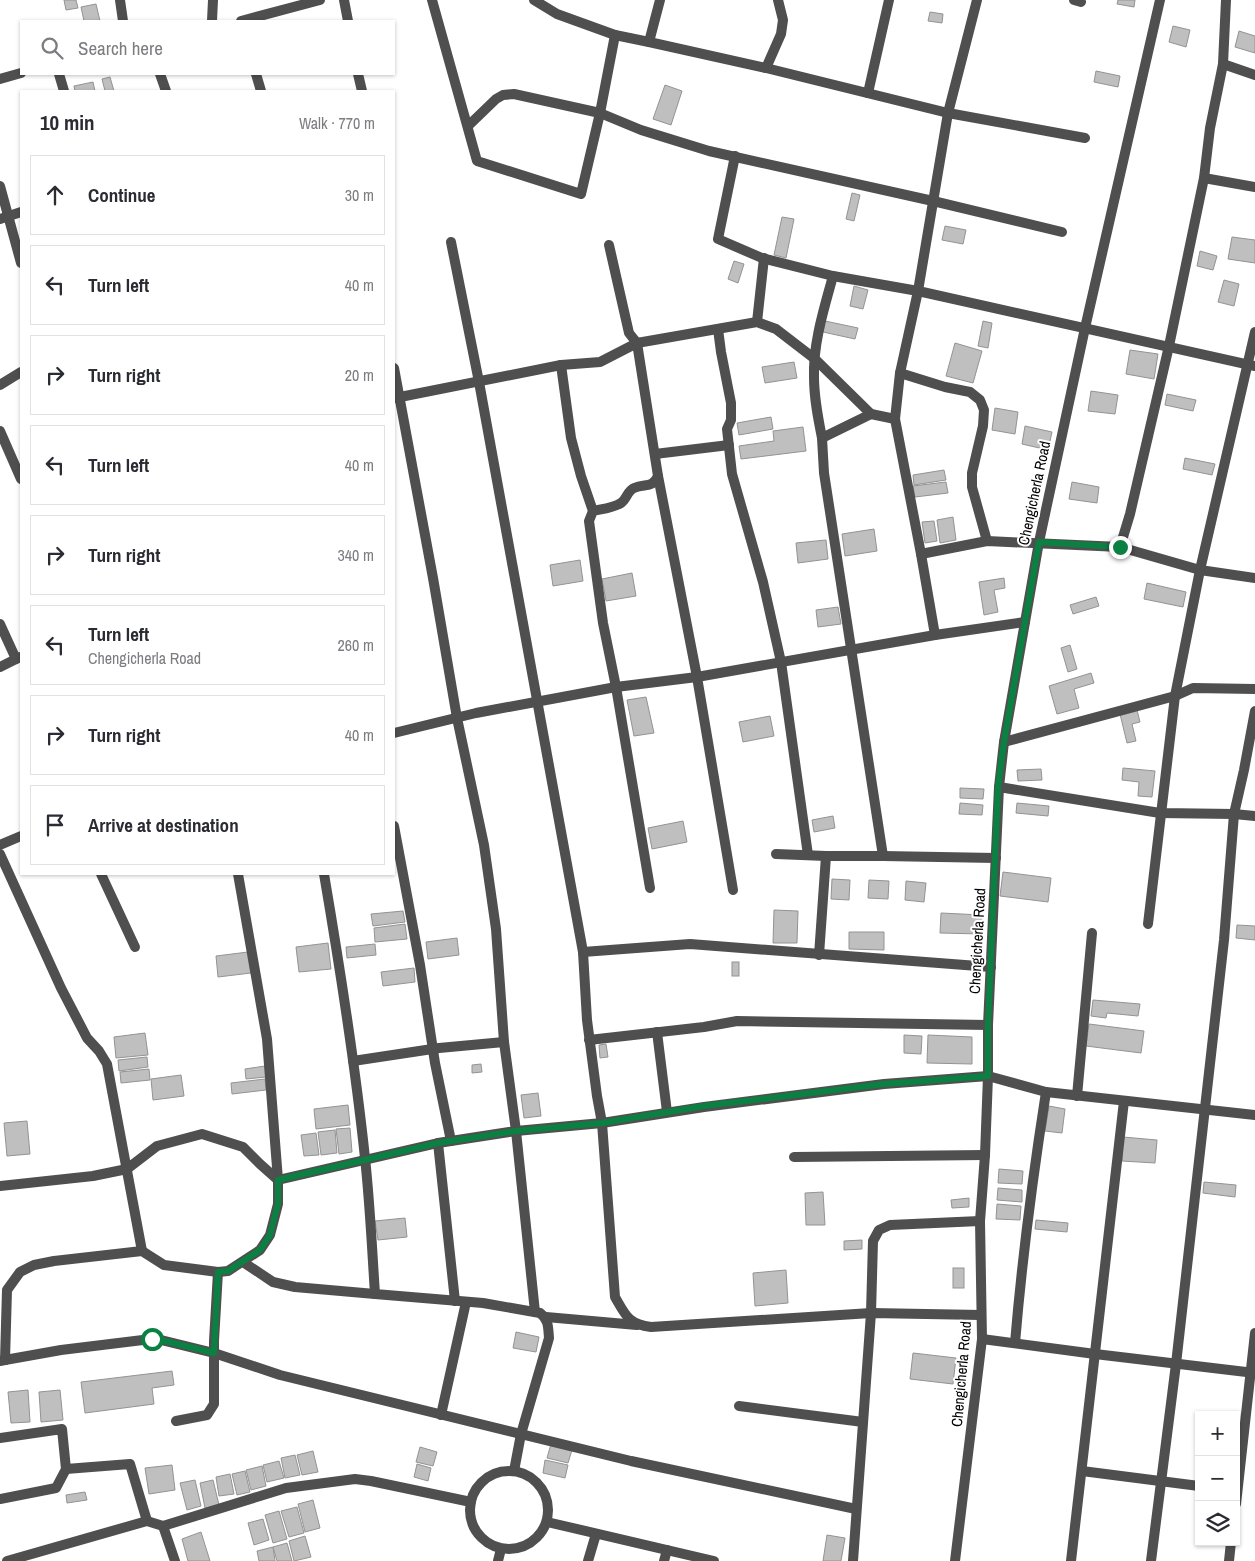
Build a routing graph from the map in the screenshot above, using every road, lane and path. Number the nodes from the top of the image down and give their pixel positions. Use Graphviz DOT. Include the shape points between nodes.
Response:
graph roads {
  1 [pos="120,0"];
  2 [pos="213,0"];
  3 [pos="320,0"];
  4 [pos="344,0"];
  5 [pos="432,0"];
  6 [pos="534,0"];
  7 [pos="660,0"];
  8 [pos="778,0"];
  9 [pos="888,0"];
  10 [pos="977,0"];
  11 [pos="1160,0"];
  12 [pos="1226,0"];
  13 [pos="123,20"];
  14 [pos="212,20"];
  15 [pos="245,20"];
  16 [pos="348,20"];
  17 [pos="615,35"];
  18 [pos="649,42"];
  19 [pos="1223,64"];
  20 [pos="766,68"];
  21 [pos="20,73"];
  22 [pos="59,75"];
  23 [pos="160,75"];
  24 [pos="256,75"];
  25 [pos="358,75"];
  26 [pos="1255,75"];
  27 [pos="0,79"];
  28 [pos="64,90"];
  29 [pos="166,90"];
  30 [pos="261,90"];
  31 [pos="362,90"];
  32 [pos="868,93"];
  33 [pos="600,113"];
  34 [pos="948,113"];
  35 [pos="468,126"];
  36 [pos="1085,138"];
  37 [pos="735,156"];
  38 [pos="1204,178"];
  39 [pos="0,186"];
  40 [pos="1255,187"];
  41 [pos="934,201"];
  42 [pos="20,212"];
  43 [pos="4,217"];
  44 [pos="1062,232"];
  45 [pos="451,242"];
  46 [pos="609,245"];
  47 [pos="764,258"];
  48 [pos="20,260"];
  49 [pos="833,276"];
  50 [pos="918,291"];
  51 [pos="757,322"];
  52 [pos="1085,328"];
  53 [pos="718,329"];
  54 [pos="1255,332"];
  55 [pos="637,343"];
  56 [pos="1169,346"];
  57 [pos="815,359"];
  58 [pos="561,365"];
  59 [pos="1251,365"];
  60 [pos="20,372"];
  61 [pos="900,374"];
  62 [pos="395,378"];
  63 [pos="479,382"];
  64 [pos="0,385"];
  65 [pos="397,398"];
  66 [pos="872,414"];
  67 [pos="895,419"];
  68 [pos="0,431"];
  69 [pos="822,438"];
  70 [pos="2,444"];
  71 [pos="728,445"];
  72 [pos="655,454"];
  73 [pos="658,476"];
  74 [pos="20,477"];
  75 [pos="593,511"];
  76 [pos="987,541"];
  77 [pos="1039,542"];
  78 [pos="1120,547"];
  79 [pos="921,554"];
  80 [pos="1200,570"];
  81 [pos="1255,578"];
  82 [pos="1025,622"];
  83 [pos="0,624"];
  84 [pos="935,635"];
  85 [pos="852,649"];
  86 [pos="19,657"];
  87 [pos="781,662"];
  88 [pos="0,667"];
  89 [pos="697,677"];
  90 [pos="616,687"];
  91 [pos="1255,689"];
  92 [pos="1175,696"];
  93 [pos="537,702"];
  94 [pos="1255,711"];
  95 [pos="457,718"];
  96 [pos="395,733"];
  97 [pos="1004,742"];
  98 [pos="998,787"];
  99 [pos="1160,813"];
  100 [pos="1234,814"];
  101 [pos="1255,816"];
  102 [pos="395,831"];
  103 [pos="20,836"];
  104 [pos="0,845"];
  105 [pos="0,854"];
  106 [pos="776,854"];
  107 [pos="808,855"];
  108 [pos="826,856"];
  109 [pos="883,856"];
  110 [pos="996,858"];
  111 [pos="101,875"];
  112 [pos="238,875"];
  113 [pos="324,875"];
  114 [pos="650,888"];
  115 [pos="732,890"];
  116 [pos="1148,924"];
  117 [pos="1092,933"];
  118 [pos="135,948"];
  119 [pos="583,952"];
  120 [pos="819,954"];
  121 [pos="991,967"];
  122 [pos="988,1025"];
  123 [pos="657,1032"];
  124 [pos="590,1040"];
  125 [pos="504,1042"];
  126 [pos="433,1049"];
  127 [pos="353,1060"];
  128 [pos="988,1076"];
  129 [pos="1046,1092"];
  130 [pos="1077,1096"];
  131 [pos="1124,1100"];
  132 [pos="1204,1109"];
  133 [pos="667,1112"];
  134 [pos="1255,1115"];
  135 [pos="602,1123"];
  136 [pos="516,1131"];
  137 [pos="451,1142"];
  138 [pos="438,1143"];
  139 [pos="985,1155"];
  140 [pos="794,1156"];
  141 [pos="365,1160"];
  142 [pos="127,1169"];
  143 [pos="278,1180"];
  144 [pos="0,1186"];
  145 [pos="980,1221"];
  146 [pos="142,1251"];
  147 [pos="243,1262"];
  148 [pos="218,1272"];
  149 [pos="375,1294"];
  150 [pos="460,1302"];
  151 [pos="535,1312"];
  152 [pos="871,1314"];
  153 [pos="981,1315"];
  154 [pos="546,1317"];
  155 [pos="637,1325"];
  156 [pos="1255,1333"];
  157 [pos="982,1339"];
  158 [pos="1015,1343"];
  159 [pos="214,1353"];
  160 [pos="1095,1354"];
  161 [pos="3,1360"];
  162 [pos="1176,1364"];
  163 [pos="1253,1373"];
  164 [pos="739,1406"];
  165 [pos="441,1415"];
  166 [pos="176,1421"];
  167 [pos="863,1422"];
  168 [pos="521,1434"];
  169 [pos="0,1438"];
  170 [pos="1240,1468"];
  171 [pos="66,1469"];
  172 [pos="514,1471"];
  173 [pos="1082,1471"];
  174 [pos="1161,1481"];
  175 [pos="1195,1485"];
  176 [pos="0,1499"];
  177 [pos="471,1502"];
  178 [pos="856,1508"];
  179 [pos="147,1521"];
  180 [pos="547,1522"];
  181 [pos="163,1526"];
  182 [pos="596,1534"];
  183 [pos="1231,1546"];
  184 [pos="501,1549"];
  185 [pos="667,1550"];
  186 [pos="7,1561"];
  187 [pos="175,1561"];
  188 [pos="498,1561"];
  189 [pos="588,1561"];
  190 [pos="664,1561"];
  191 [pos="714,1561"];
  192 [pos="853,1561"];
  193 [pos="955,1561"];
  194 [pos="1071,1561"];
  195 [pos="1151,1561"];
  196 [pos="1229,1561"];
  1 -- 13 [label="street"];
  2 -- 14 [label="street"];
  3 -- 15 [label="street"];
  4 -- 16 [label="street"];
  5 -- 35 [label="street"];
  6 -- 17 [label="street" via="557,14"];
  7 -- 18 [label="street"];
  8 -- 20 [label="street" via="783,20 781,34"];
  9 -- 32 [label="street"];
  10 -- 34 [label="street"];
  11 -- 52 [label="street, Chengicherla Road"];
  12 -- 19 [label="street"];
  17 -- 18 [label="street"];
  17 -- 33 [label="street"];
  18 -- 20 [label="street"];
  19 -- 26 [label="street"];
  19 -- 38 [label="street"];
  20 -- 32 [label="street"];
  21 -- 27 [label="street"];
  22 -- 28 [label="street"];
  23 -- 29 [label="street"];
  24 -- 30 [label="street"];
  25 -- 31 [label="street"];
  32 -- 34 [label="street"];
  33 -- 35 [label="street" via="514,94 503,95"];
  33 -- 35 [label="street" via="581,194 477,161"];
  33 -- 37 [label="street" via="654,134"];
  34 -- 36 [label="street"];
  34 -- 41 [label="street"];
  37 -- 41 [label="street"];
  37 -- 47 [label="street" via="718,239"];
  38 -- 40 [label="street"];
  38 -- 56 [label="street"];
  39 -- 43 [label="street"];
  41 -- 44 [label="street"];
  41 -- 50 [label="street"];
  42 -- 43 [label="street"];
  43 -- 48 [label="street"];
  45 -- 63 [label="street"];
  46 -- 55 [label="street" via="629,333"];
  47 -- 49 [label="street"];
  47 -- 51 [label="street"];
  49 -- 50 [label="street"];
  49 -- 57 [label="street" via="817,334"];
  50 -- 52 [label="street"];
  50 -- 61 [label="street"];
  51 -- 53 [label="street"];
  51 -- 57 [label="street" via="776,329"];
  52 -- 56 [label="street"];
  52 -- 77 [label="street, Chengicherla Road"];
  53 -- 55 [label="street"];
  53 -- 71 [label="street" via="731,403"];
  54 -- 59 [label="street"];
  55 -- 58 [label="street" via="600,362"];
  55 -- 72 [label="street"];
  56 -- 59 [label="street"];
  56 -- 78 [label="street"];
  57 -- 66 [label="street"];
  57 -- 69 [label="street" via="815,397"];
  58 -- 63 [label="street"];
  58 -- 75 [label="street" via="571,438"];
  59 -- 80 [label="street"];
  60 -- 64 [label="street"];
  61 -- 67 [label="street"];
  61 -- 76 [label="street" via="970,392 980,400 984,410 983,426 972,486"];
  62 -- 65 [label="street"];
  63 -- 65 [label="street"];
  63 -- 93 [label="street"];
  65 -- 95 [label="street"];
  66 -- 67 [label="street"];
  66 -- 69 [label="street"];
  67 -- 79 [label="street"];
  68 -- 70 [label="street"];
  69 -- 85 [label="street" via="824,473"];
  70 -- 74 [label="street"];
  71 -- 72 [label="street"];
  71 -- 87 [label="street" via="732,474 763,582"];
  72 -- 73 [label="street"];
  73 -- 75 [label="street" via="650,485 635,487 621,503"];
  73 -- 89 [label="street"];
  75 -- 90 [label="street" via="589,521 596,575"];
  76 -- 77 [label="street"];
  76 -- 79 [label="street"];
  77 -- 78 [label="street"];
  77 -- 82 [label="street, Chengicherla Road"];
  78 -- 80 [label="street"];
  79 -- 84 [label="street"];
  80 -- 81 [label="street"];
  80 -- 92 [label="street"];
  82 -- 84 [label="street"];
  82 -- 97 [label="street, Chengicherla Road"];
  83 -- 86 [label="street"];
  84 -- 85 [label="street"];
  85 -- 87 [label="street"];
  85 -- 109 [label="street"];
  86 -- 88 [label="street"];
  87 -- 89 [label="street"];
  87 -- 107 [label="street"];
  89 -- 90 [label="street"];
  89 -- 115 [label="street"];
  90 -- 93 [label="street"];
  90 -- 114 [label="street"];
  91 -- 92 [label="street" via="1193,688"];
  92 -- 97 [label="street"];
  92 -- 99 [label="street"];
  93 -- 95 [label="street"];
  93 -- 119 [label="street"];
  94 -- 100 [label="street"];
  95 -- 96 [label="street"];
  95 -- 125 [label="street" via="484,845 496,929"];
  97 -- 98 [label="street, Chengicherla Road"];
  98 -- 99 [label="street"];
  98 -- 110 [label="street, Chengicherla Road"];
  99 -- 100 [label="street"];
  99 -- 116 [label="street"];
  100 -- 101 [label="street"];
  100 -- 132 [label="street" via="1224,940"];
  102 -- 126 [label="street"];
  103 -- 104 [label="street"];
  105 -- 142 [label="street" via="61,988 87,1038 107,1064"];
  106 -- 107 [label="street"];
  107 -- 108 [label="street"];
  108 -- 109 [label="street"];
  108 -- 120 [label="street"];
  109 -- 110 [label="street"];
  110 -- 121 [label="street, Chengicherla Road"];
  111 -- 118 [label="street"];
  112 -- 143 [label="street" via="267,1039"];
  113 -- 127 [label="street"];
  117 -- 130 [label="street"];
  119 -- 120 [label="street" via="690,944"];
  119 -- 124 [label="street"];
  120 -- 121 [label="street"];
  121 -- 122 [label="street, Chengicherla Road"];
  122 -- 123 [label="street" via="737,1021"];
  122 -- 128 [label="street, Chengicherla Road"];
  123 -- 124 [label="street"];
  123 -- 133 [label="street"];
  124 -- 135 [label="street"];
  125 -- 126 [label="street"];
  125 -- 136 [label="street"];
  126 -- 127 [label="street"];
  126 -- 137 [label="street"];
  127 -- 141 [label="street"];
  128 -- 129 [label="street"];
  128 -- 133 [label="street" via="884,1084"];
  128 -- 139 [label="street, Chengicherla Road"];
  129 -- 130 [label="street"];
  129 -- 158 [label="street" via="1023,1252"];
  130 -- 131 [label="street"];
  131 -- 132 [label="street"];
  131 -- 160 [label="street"];
  132 -- 134 [label="street"];
  132 -- 162 [label="street"];
  133 -- 135 [label="street"];
  135 -- 136 [label="street"];
  135 -- 155 [label="street" via="615,1297 625,1314"];
  136 -- 137 [label="street"];
  136 -- 151 [label="street"];
  137 -- 138 [label="street"];
  138 -- 141 [label="street"];
  138 -- 150 [label="street"];
  139 -- 140 [label="street"];
  139 -- 145 [label="street, Chengicherla Road"];
  141 -- 143 [label="street"];
  141 -- 149 [label="street"];
  142 -- 143 [label="street" via="157,1146 202,1134 243,1147"];
  142 -- 144 [label="street"];
  142 -- 146 [label="street"];
  143 -- 147 [label="street" via="278,1204 270,1235 260,1250"];
  145 -- 152 [label="street" via="890,1225 879,1230 873,1241"];
  145 -- 153 [label="street, Chengicherla Road"];
  146 -- 148 [label="street" via="164,1265"];
  146 -- 161 [label="street" via="54,1261 20,1272 7,1290"];
  147 -- 148 [label="street" via="228,1271"];
  147 -- 149 [label="street" via="273,1282"];
  148 -- 159 [label="street"];
  149 -- 150 [label="street"];
  150 -- 151 [label="street"];
  150 -- 165 [label="street"];
  151 -- 154 [label="street"];
  152 -- 153 [label="street"];
  152 -- 155 [label="street" via="652,1327"];
  152 -- 167 [label="street"];
  153 -- 157 [label="street, Chengicherla Road"];
  154 -- 155 [label="street"];
  154 -- 168 [label="street" via="549,1338"];
  156 -- 163 [label="street"];
  157 -- 158 [label="street"];
  157 -- 193 [label="street, Chengicherla Road"];
  158 -- 160 [label="street"];
  159 -- 161 [label="street" via="152,1339"];
  159 -- 165 [label="street" via="280,1375"];
  159 -- 166 [label="street" via="214,1404 207,1415"];
  160 -- 162 [label="street"];
  160 -- 173 [label="street"];
  162 -- 163 [label="street"];
  162 -- 174 [label="street"];
  163 -- 170 [label="street"];
  164 -- 167 [label="street"];
  165 -- 168 [label="street"];
  167 -- 178 [label="street"];
  168 -- 172 [label="street"];
  168 -- 178 [label="street" via="631,1461"];
  169 -- 171 [label="street" via="62,1429"];
  171 -- 176 [label="street" via="56,1488"];
  171 -- 179 [label="street" via="130,1464"];
  172 -- 177 [label="street" via="494,1474 484,1480"];
  172 -- 180 [label="street" via="526,1474 543,1489 548,1505"];
  173 -- 174 [label="street"];
  173 -- 194 [label="street"];
  174 -- 175 [label="street"];
  174 -- 195 [label="street"];
  177 -- 181 [label="street" via="355,1479 286,1488"];
  177 -- 184 [label="street" via="471,1520 475,1530 482,1539"];
  178 -- 192 [label="street"];
  179 -- 181 [label="street"];
  179 -- 186 [label="street"];
  180 -- 182 [label="street"];
  180 -- 184 [label="street" via="542,1533 524,1547"];
  181 -- 187 [label="street"];
  182 -- 185 [label="street"];
  182 -- 189 [label="street"];
  183 -- 196 [label="street"];
  184 -- 188 [label="street"];
  185 -- 190 [label="street"];
  185 -- 191 [label="street"];
}
